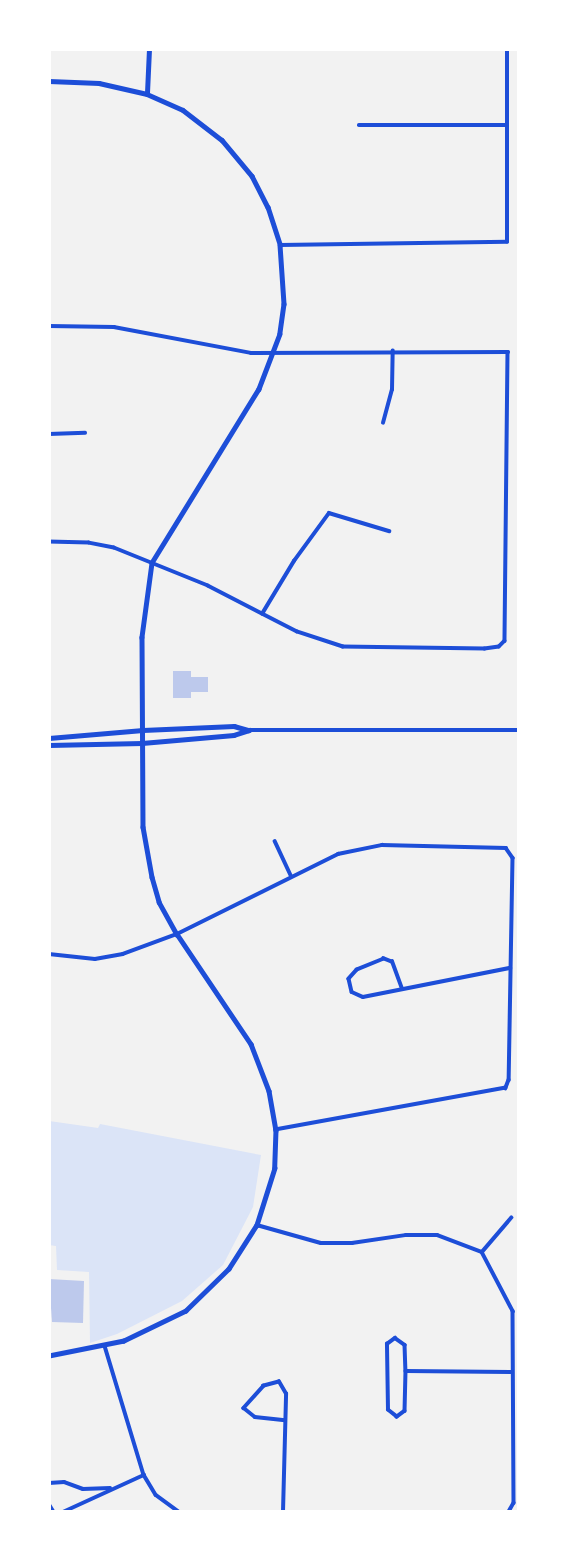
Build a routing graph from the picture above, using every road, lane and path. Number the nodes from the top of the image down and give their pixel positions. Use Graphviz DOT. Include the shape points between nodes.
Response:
graph roads {
  1 [pos="149,49"];
  2 [pos="507,49"];
  3 [pos="49,81"];
  4 [pos="147,94"];
  5 [pos="359,125"];
  6 [pos="507,125"];
  7 [pos="280,245"];
  8 [pos="49,326"];
  9 [pos="393,351"];
  10 [pos="274,353"];
  11 [pos="383,423"];
  12 [pos="85,433"];
  13 [pos="49,434"];
  14 [pos="389,531"];
  15 [pos="49,542"];
  16 [pos="152,563"];
  17 [pos="262,615"];
  18 [pos="143,730"];
  19 [pos="249,730"];
  20 [pos="519,730"];
  21 [pos="49,738"];
  22 [pos="142,743"];
  23 [pos="49,745"];
  24 [pos="275,841"];
  25 [pos="291,876"];
  26 [pos="177,934"];
  27 [pos="49,954"];
  28 [pos="510,968"];
  29 [pos="402,989"];
  30 [pos="276,1130"];
  31 [pos="511,1218"];
  32 [pos="257,1224"];
  33 [pos="482,1252"];
  34 [pos="105,1346"];
  35 [pos="49,1356"];
  36 [pos="406,1371"];
  37 [pos="512,1373"];
  38 [pos="285,1420"];
  39 [pos="144,1475"];
  40 [pos="49,1483"];
  41 [pos="116,1488"];
  42 [pos="49,1504"];
  43 [pos="54,1512"];
  44 [pos="63,1512"];
  45 [pos="178,1512"];
  46 [pos="283,1512"];
  47 [pos="509,1512"];
  1 -- 4 [label="street"];
  2 -- 6 [label="street"];
  3 -- 4 [label="street" via="99,83"];
  4 -- 7 [label="street" via="183,110 232,150 268,207"];
  5 -- 6 [label="street"];
  6 -- 7 [label="street" via="508,242"];
  7 -- 10 [label="street" via="284,304"];
  8 -- 10 [label="street" via="114,327 251,353"];
  9 -- 10 [label="street"];
  9 -- 11 [label="street" via="392,390"];
  9 -- 17 [label="street" via="508,352 505,641 485,649 343,647"];
  10 -- 16 [label="street" via="235,432"];
  12 -- 13 [label="street"];
  14 -- 17 [label="street" via="329,513"];
  15 -- 16 [label="street" via="114,548"];
  16 -- 17 [label="street"];
  16 -- 18 [label="street" via="142,637"];
  18 -- 19 [label="street" via="234,726"];
  18 -- 21 [label="street"];
  18 -- 22 [label="street"];
  19 -- 20 [label="street"];
  19 -- 22 [label="street"];
  22 -- 23 [label="street"];
  22 -- 26 [label="street" via="148,857 159,902"];
  24 -- 25 [label="street"];
  25 -- 26 [label="street"];
  25 -- 28 [label="street" via="338,854 382,845 506,848 513,858"];
  26 -- 27 [label="street" via="104,957"];
  26 -- 30 [label="street" via="251,1044 269,1091"];
  28 -- 29 [label="street"];
  28 -- 30 [label="street" via="506,1088"];
  29 -- 29 [label="street" via="392,962 384,959 357,970 349,979 352,992 361,997"];
  30 -- 32 [label="street" via="275,1168"];
  31 -- 33 [label="street"];
  32 -- 33 [label="street" via="321,1243 437,1235"];
  32 -- 34 [label="street" via="229,1269 186,1311"];
  33 -- 37 [label="street" via="513,1311"];
  34 -- 35 [label="street"];
  34 -- 39 [label="street"];
  36 -- 36 [label="street" via="405,1411 397,1418 388,1410 387,1344 395,1338 405,1345"];
  36 -- 37 [label="street"];
  37 -- 47 [label="street" via="514,1503"];
  38 -- 38 [label="street" via="286,1394 279,1382 264,1386 244,1408 255,1417"];
  38 -- 46 [label="street"];
  39 -- 41 [label="street"];
  39 -- 45 [label="street" via="156,1495"];
  40 -- 41 [label="street"];
  41 -- 44 [label="street"];
  42 -- 43 [label="street"];
}
